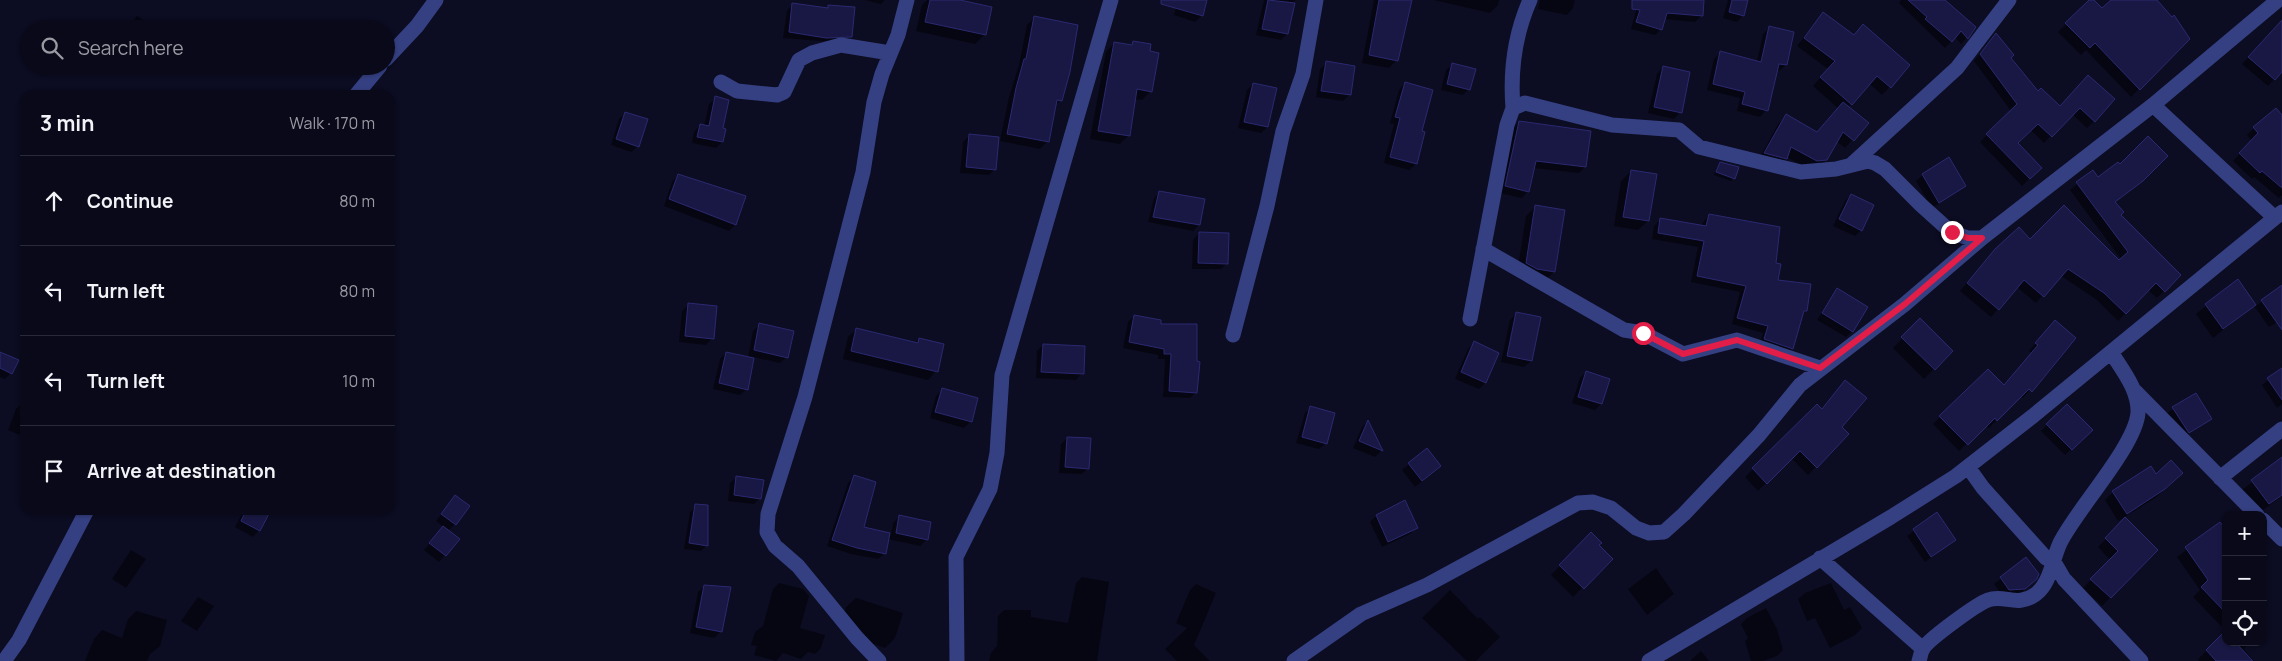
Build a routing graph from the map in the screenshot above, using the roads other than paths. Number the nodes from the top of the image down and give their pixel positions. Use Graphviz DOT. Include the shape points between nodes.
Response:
graph roads {
  1 [pos="436,0"];
  2 [pos="907,0"];
  3 [pos="1111,0"];
  4 [pos="1316,0"];
  5 [pos="1530,0"];
  6 [pos="2009,0"];
  7 [pos="2278,0"];
  8 [pos="395,49"];
  9 [pos="890,53"];
  10 [pos="373,75"];
  11 [pos="721,82"];
  12 [pos="360,90"];
  13 [pos="2153,105"];
  14 [pos="1512,108"];
  15 [pos="1852,165"];
  16 [pos="2279,215"];
  17 [pos="1982,238"];
  18 [pos="1483,249"];
  19 [pos="1470,319"];
  20 [pos="1233,335"];
  21 [pos="2111,352"];
  22 [pos="1820,368"];
  23 [pos="2135,391"];
  24 [pos="2282,429"];
  25 [pos="1968,467"];
  26 [pos="2220,478"];
  27 [pos="2254,511"];
  28 [pos="84,515"];
  29 [pos="2267,524"];
  30 [pos="2282,539"];
  31 [pos="1820,558"];
  32 [pos="2054,562"];
  33 [pos="1921,655"];
  34 [pos="1657,659"];
  35 [pos="4,661"];
  36 [pos="879,661"];
  37 [pos="957,661"];
  38 [pos="1294,661"];
  39 [pos="2141,661"];
  1 -- 8 [label="street"];
  2 -- 9 [label="street"];
  3 -- 37 [label="street" via="1002,375 997,453 990,489 956,557"];
  4 -- 20 [label="street" via="1303,74 1283,131"];
  5 -- 14 [label="street" via="1521,19 1510,79"];
  6 -- 15 [label="street" via="1956,68"];
  7 -- 13 [label="street"];
  9 -- 11 [label="street" via="841,46 812,53 799,60 784,92 777,95 737,91"];
  9 -- 36 [label="street" via="874,102 863,172 805,397 768,514 766,532"];
  10 -- 12 [label="street"];
  13 -- 16 [label="street"];
  13 -- 17 [label="street"];
  14 -- 15 [label="street" via="1525,103 1612,126 1679,130 1699,147 1801,172"];
  14 -- 18 [label="street"];
  15 -- 17 [label="street" via="1868,161 1875,163 1952,232 1968,238"];
  16 -- 21 [label="street"];
  17 -- 22 [label="street" via="1905,304"];
  18 -- 19 [label="street"];
  18 -- 22 [label="street" via="1624,330 1643,333 1683,354 1737,340"];
  21 -- 23 [label="street"];
  21 -- 25 [label="street"];
  22 -- 38 [label="street" via="1800,385 1759,436 1664,532 1649,533 1636,528 1611,508 1593,502 1578,502 1427,585 1361,614"];
  23 -- 26 [label="street"];
  23 -- 32 [label="street" via="2138,414 2130,436 2060,543"];
  24 -- 26 [label="street"];
  25 -- 31 [label="street" via="1891,518"];
  25 -- 32 [label="street" via="2046,558"];
  26 -- 27 [label="street"];
  28 -- 35 [label="street" via="19,640"];
  29 -- 30 [label="street"];
  31 -- 33 [label="street"];
  31 -- 34 [label="street"];
  32 -- 33 [label="street" via="2046,582 2026,600 1989,599 1965,613"];
  32 -- 39 [label="street" via="2064,579"];
}
